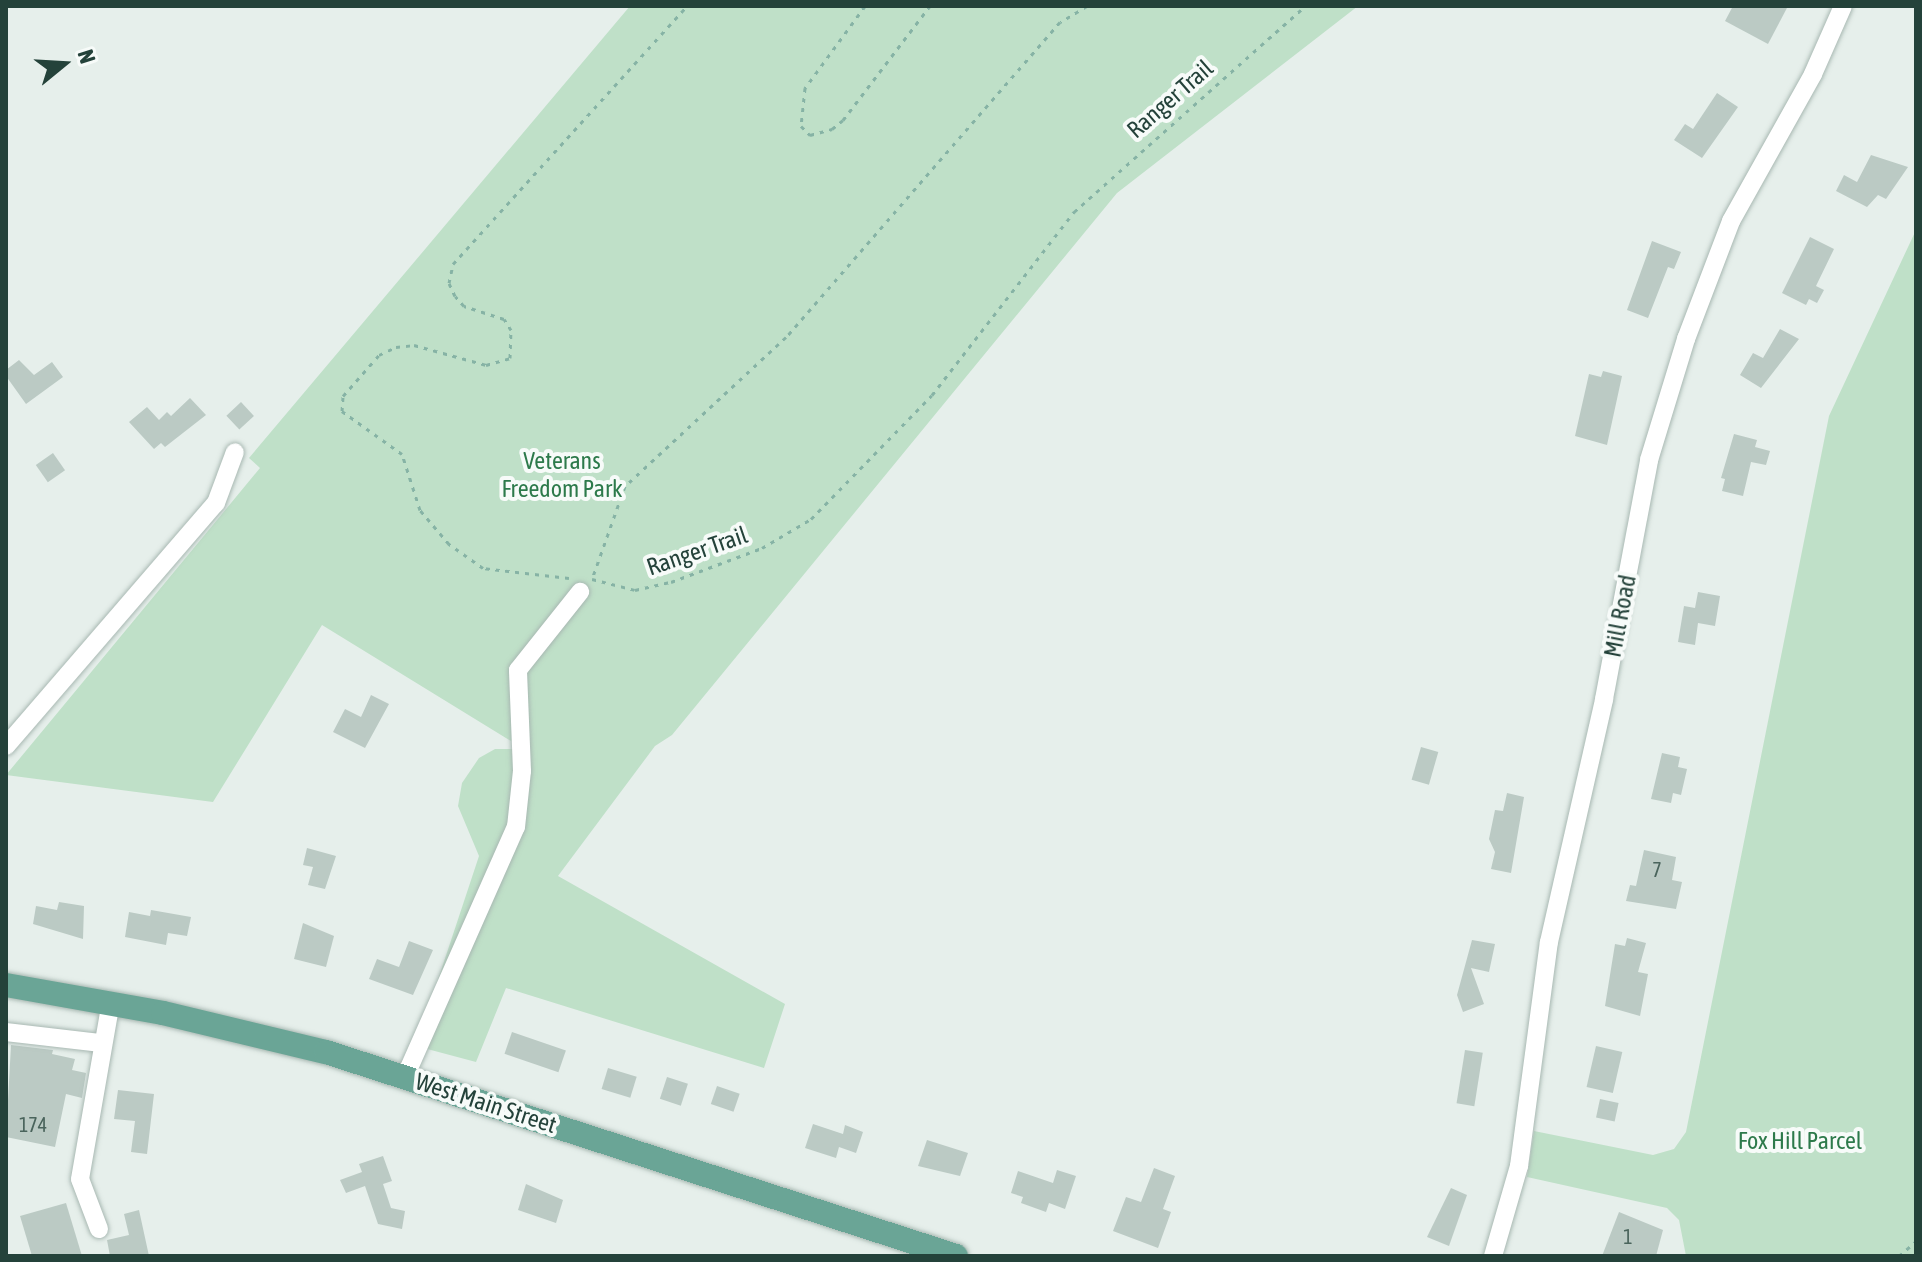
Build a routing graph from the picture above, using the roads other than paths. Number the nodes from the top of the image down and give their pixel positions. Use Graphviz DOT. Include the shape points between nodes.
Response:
graph roads {
  1 [pos="1843,6"];
  2 [pos="235,452"];
  3 [pos="586,586"];
  4 [pos="6,746"];
  5 [pos="6,985"];
  6 [pos="111,1002"];
  7 [pos="6,1032"];
  8 [pos="101,1043"];
  9 [pos="405,1077"];
  10 [pos="99,1229"];
  11 [pos="956,1256"];
  12 [pos="1493,1256"];
  1 -- 12 [label="street, Mill Road" via="1813,74 1731,221 1686,339 1649,460 1604,699 1549,942 1519,1166"];
  2 -- 4 [label="street" via="216,503"];
  3 -- 9 [label="street" via="518,670 522,800 516,827"];
  5 -- 6 [label="main road, West Main Street"];
  6 -- 8 [label="street"];
  6 -- 9 [label="main road, West Main Street" via="258,1034"];
  7 -- 8 [label="street"];
  8 -- 10 [label="street" via="80,1179"];
  9 -- 11 [label="main road, West Main Street"];
}
